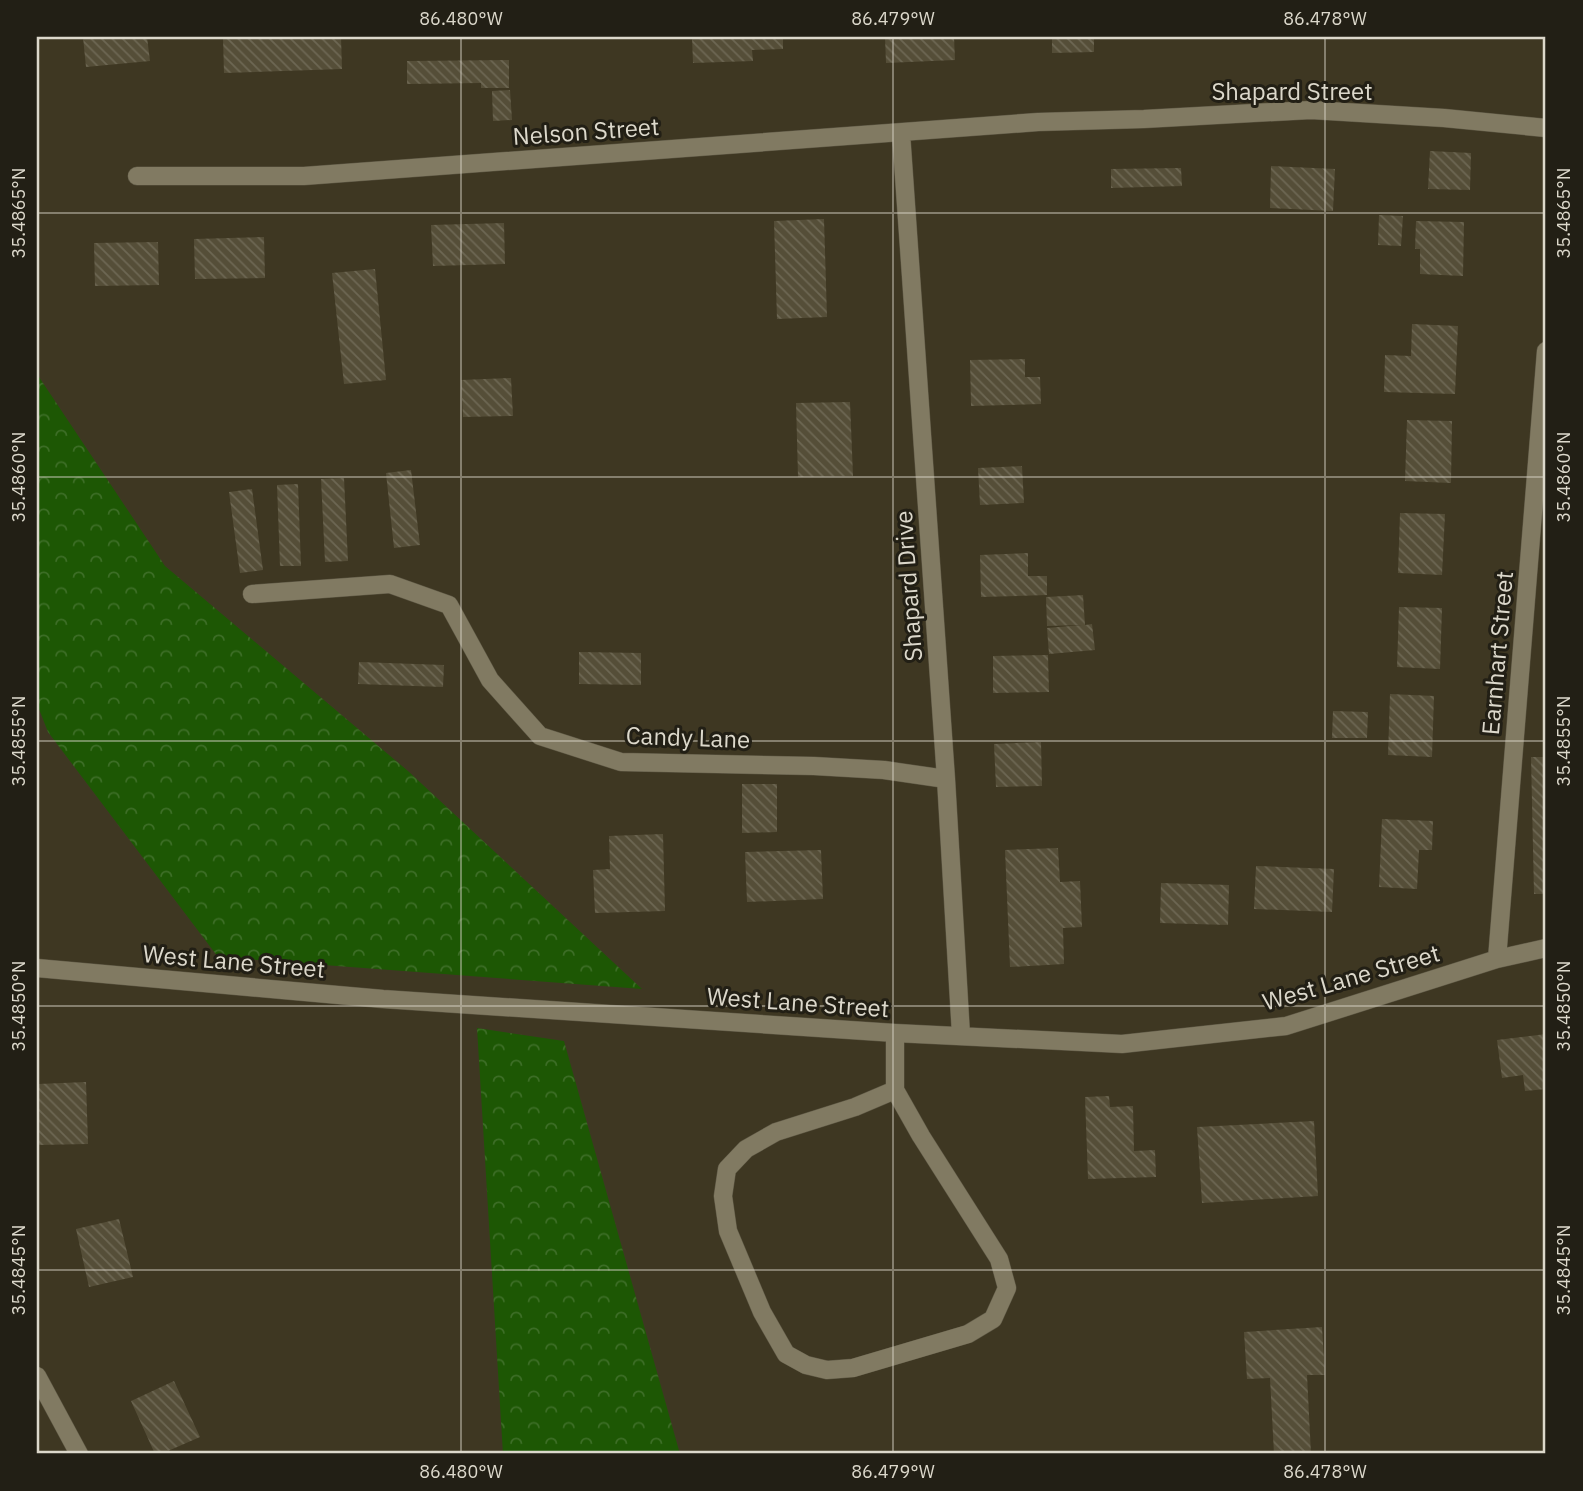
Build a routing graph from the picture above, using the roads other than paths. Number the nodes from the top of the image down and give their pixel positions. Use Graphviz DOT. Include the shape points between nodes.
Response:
graph roads {
  1 [pos="1038,122"];
  2 [pos="1546,128"];
  3 [pos="901,133"];
  4 [pos="137,176"];
  5 [pos="1546,351"];
  6 [pos="252,594"];
  7 [pos="946,779"];
  8 [pos="1546,948"];
  9 [pos="1497,959"];
  10 [pos="37,968"];
  11 [pos="895,1033"];
  12 [pos="961,1035"];
  13 [pos="895,1090"];
  14 [pos="38,1382"];
  15 [pos="79,1454"];
  1 -- 2 [label="street, Shapard Street" via="1311,110"];
  1 -- 3 [label="street, Nelson Street"];
  3 -- 4 [label="street, Nelson Street" via="304,176"];
  3 -- 7 [label="street, Shapard Drive"];
  5 -- 9 [label="street, Earnhart Street"];
  6 -- 7 [label="street, Candy Lane" via="390,584 449,605 490,680 540,736 621,762 814,766"];
  7 -- 12 [label="street, Shapard Drive"];
  8 -- 9 [label="street, West Lane Street"];
  9 -- 12 [label="street, West Lane Street" via="1286,1026 1122,1044"];
  10 -- 11 [label="street, West Lane Street" via="397,1000"];
  11 -- 12 [label="street, West Lane Street"];
  11 -- 13 [label="street"];
  13 -- 13 [label="street" via="999,1259 1007,1288 993,1319 968,1334 853,1368 806,1366 786,1354 762,1312 728,1231 723,1196 727,1169 746,1149 776,1132"];
  14 -- 15 [label="street"];
}
